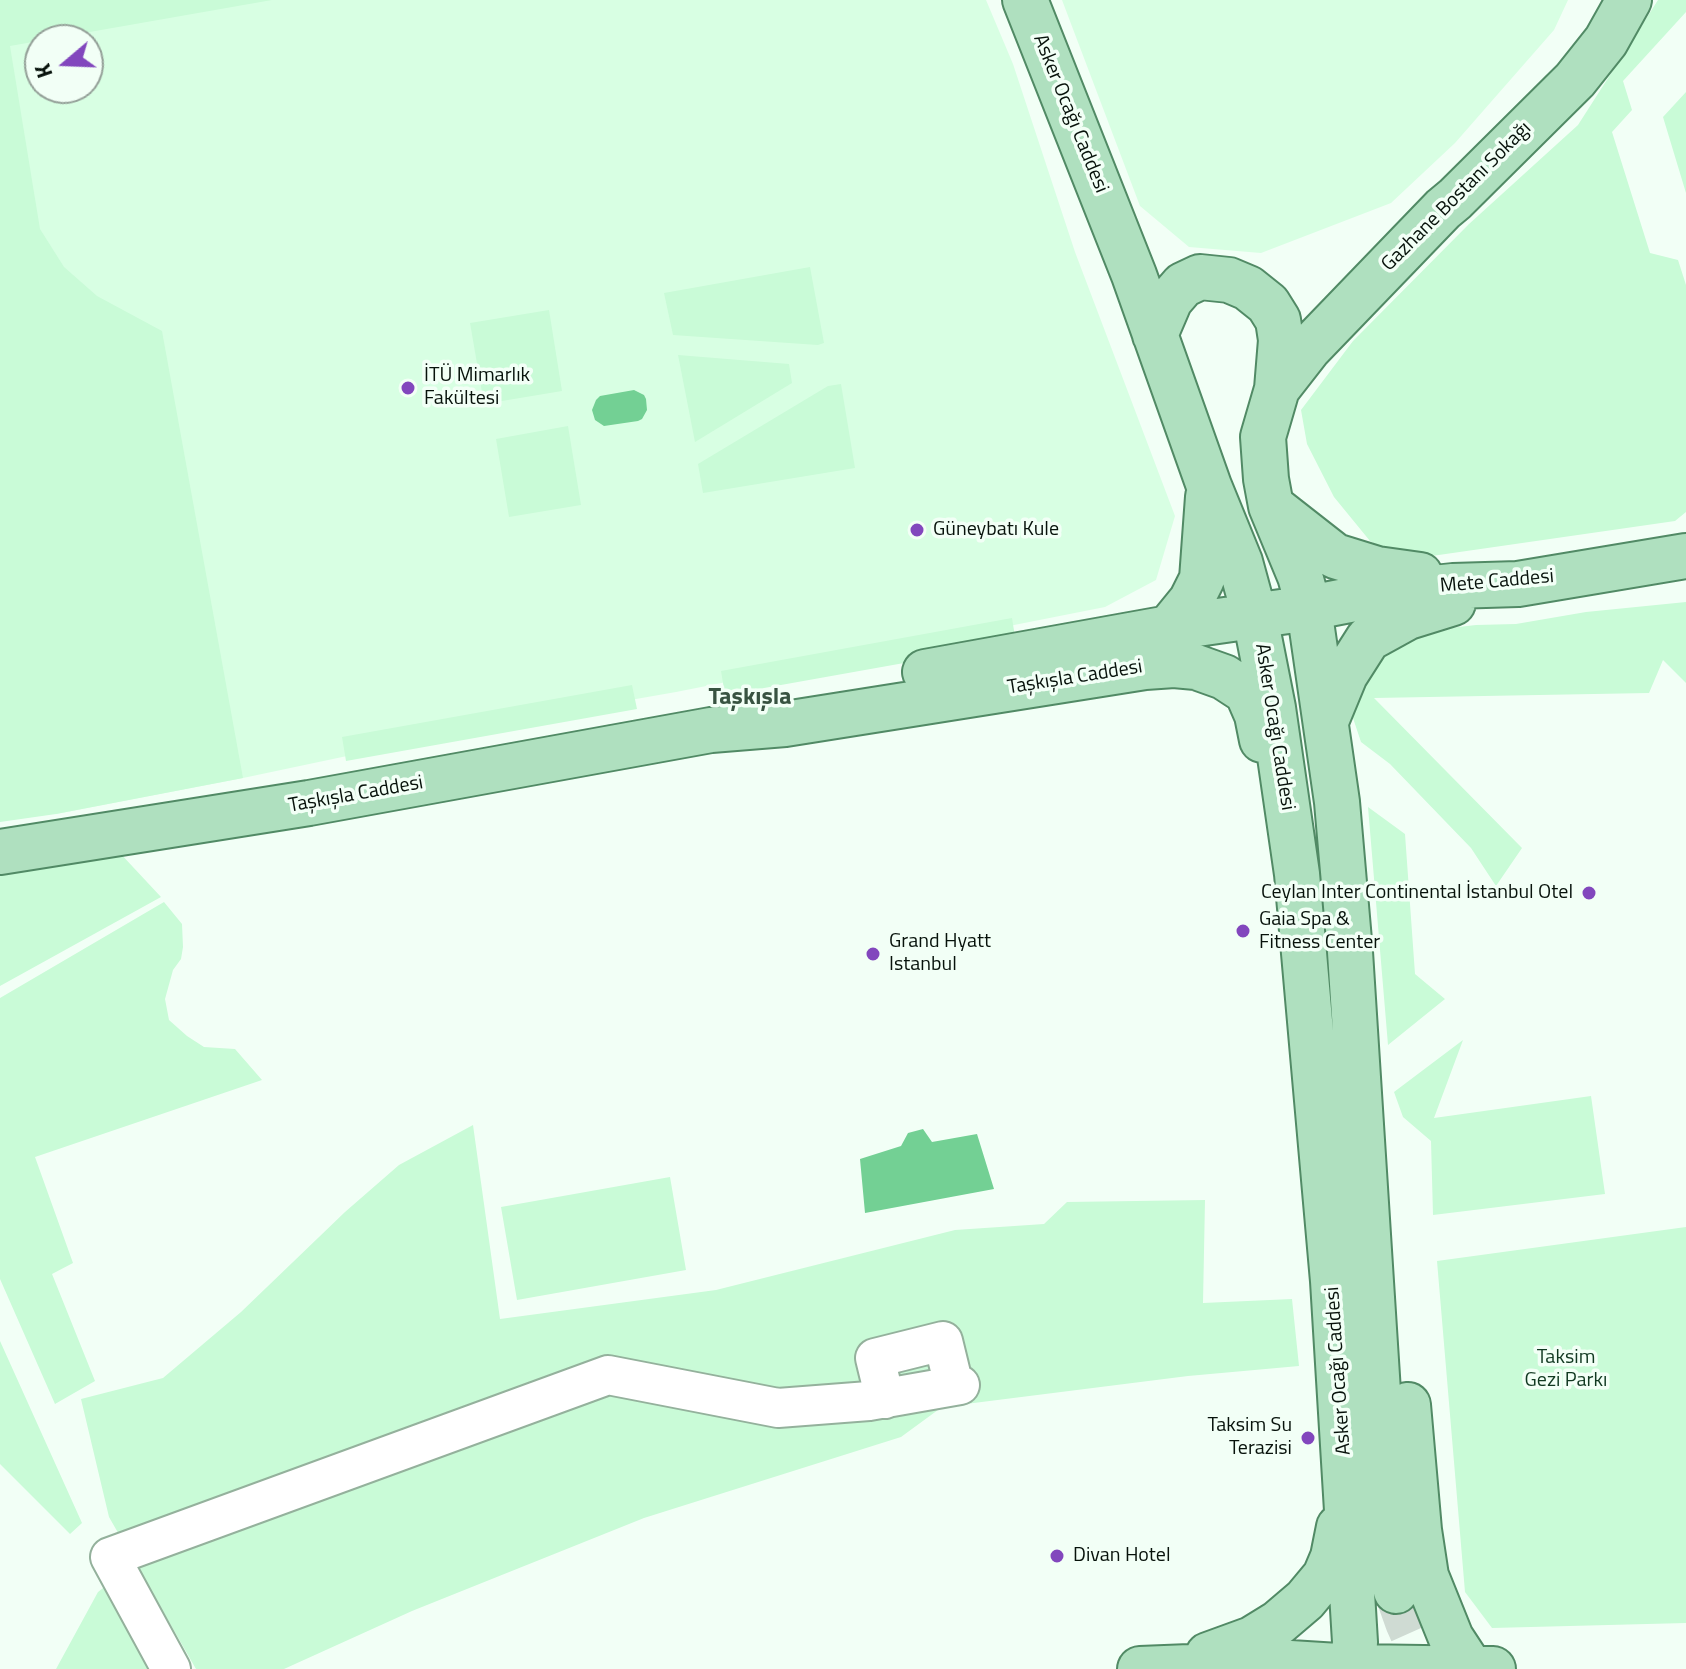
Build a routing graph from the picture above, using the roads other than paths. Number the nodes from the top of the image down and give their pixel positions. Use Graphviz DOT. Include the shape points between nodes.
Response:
graph roads {
  1 [pos="1025,0"];
  2 [pos="1629,0"];
  3 [pos="1155,335"];
  4 [pos="1277,389"];
  5 [pos="1209,486"];
  6 [pos="1271,506"];
  7 [pos="1686,556"];
  8 [pos="1518,584"];
  9 [pos="1309,608"];
  10 [pos="1255,617"];
  11 [pos="1169,628"];
  12 [pos="1326,721"];
  13 [pos="711,730"];
  14 [pos="0,852"];
  15 [pos="1297,874"];
  16 [pos="1350,952"];
  17 [pos="957,1385"];
  18 [pos="1347,1493"];
  19 [pos="1396,1591"];
  20 [pos="1158,1668"];
  21 [pos="1354,1668"];
  22 [pos="1482,1668"];
  23 [pos="171,1669"];
  1 -- 3 [label="main road, Asker Ocağı Caddesi"];
  2 -- 4 [label="main road, Gazhane Bostanı Sokağı" via="1575,80 1381,273"];
  3 -- 4 [label="main road" via="1170,300 1183,285 1200,277 1248,288 1278,320"];
  3 -- 5 [label="main road, Asker Ocağı Caddesi"];
  4 -- 6 [label="main road, Asker Ocağı Caddesi" via="1263,437"];
  5 -- 10 [label="main road, Asker Ocağı Caddesi" via="1240,562"];
  5 -- 11 [label="main road" via="1202,579"];
  6 -- 8 [label="main road" via="1335,556 1358,564 1412,575"];
  6 -- 9 [label="main road, Asker Ocağı Caddesi"];
  7 -- 8 [label="main road, Mete Caddesi"];
  8 -- 9 [label="main road, Mete Caddesi" via="1386,593"];
  8 -- 12 [label="main road" via="1408,617 1368,639 1345,675"];
  9 -- 10 [label="main road, Taşkışla Caddesi"];
  9 -- 12 [label="main road, Asker Ocağı Caddesi"];
  10 -- 11 [label="main road, Taşkışla Caddesi"];
  10 -- 15 [label="main road, Asker Ocağı Caddesi"];
  11 -- 13 [label="main road, Taşkışla Caddesi" via="822,690 762,706"];
  12 -- 16 [label="main road, Asker Ocağı Caddesi"];
  13 -- 14 [label="main road, Taşkışla Caddesi"];
  13 -- 15 [label="main road, Taşkışla Caddesi" via="785,724 1145,667 1196,667 1247,692"];
  15 -- 18 [label="main road, Asker Ocağı Caddesi"];
  16 -- 19 [label="main road, Asker Ocağı Caddesi" via="1388,1549"];
  16 -- 22 [label="main road" via="1384,1132 1426,1576 1451,1638"];
  17 -- 23 [label="street" via="885,1399 778,1408 608,1375 110,1557"];
  18 -- 20 [label="main road" via="1333,1557 1305,1600 1252,1639"];
  18 -- 21 [label="main road"];
  20 -- 21 [label="main road" via="1290,1663"];
  21 -- 22 [label="main road"];
}
